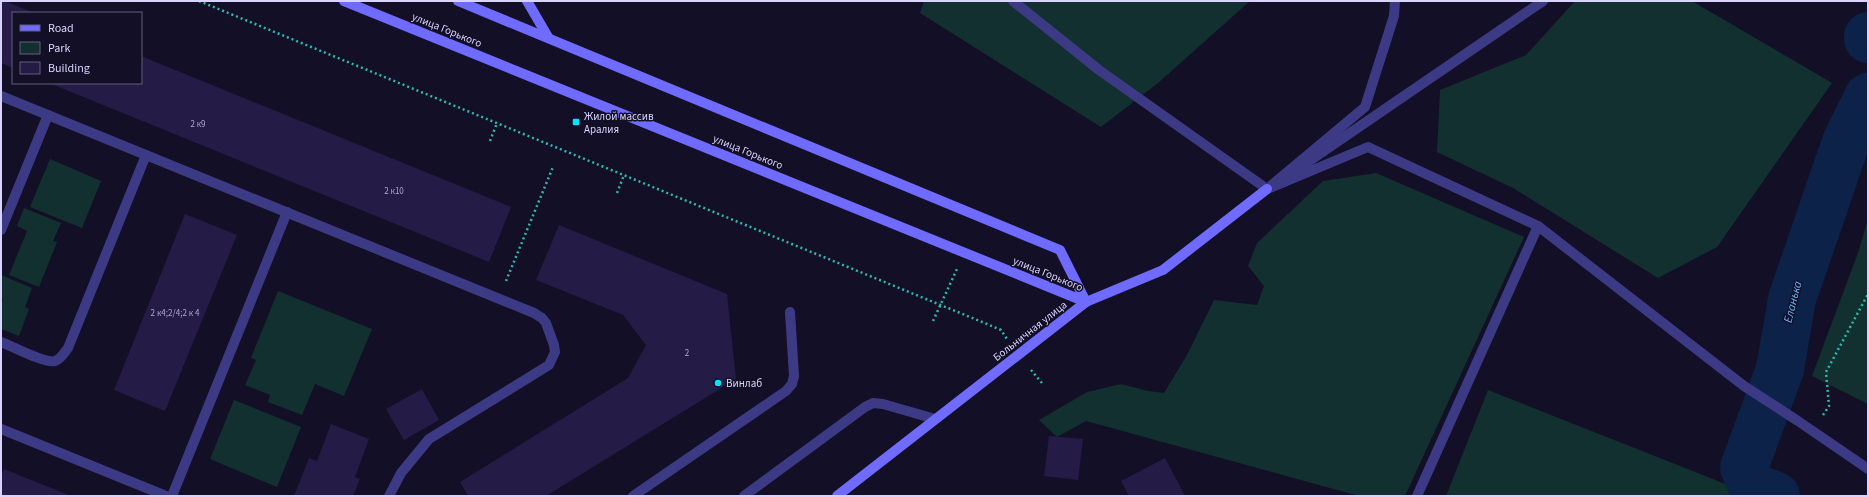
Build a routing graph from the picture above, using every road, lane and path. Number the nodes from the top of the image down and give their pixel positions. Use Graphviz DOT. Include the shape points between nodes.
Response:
graph roads {
  1 [pos="199,1"];
  2 [pos="344,1"];
  3 [pos="458,1"];
  4 [pos="527,1"];
  5 [pos="1013,1"];
  6 [pos="1395,1"];
  7 [pos="1543,1"];
  8 [pos="548,37"];
  9 [pos="1,96"];
  10 [pos="48,115"];
  11 [pos="497,123"];
  12 [pos="490,142"];
  13 [pos="146,155"];
  14 [pos="553,167"];
  15 [pos="624,175"];
  16 [pos="1268,189"];
  17 [pos="617,193"];
  18 [pos="287,212"];
  19 [pos="1538,226"];
  20 [pos="1,230"];
  21 [pos="957,268"];
  22 [pos="1868,294"];
  23 [pos="499,299"];
  24 [pos="1086,302"];
  25 [pos="940,305"];
  26 [pos="790,312"];
  27 [pos="933,321"];
  28 [pos="987,324"];
  29 [pos="1,342"];
  30 [pos="935,419"];
  31 [pos="1,429"];
  32 [pos="1812,430"];
  33 [pos="1868,468"];
  34 [pos="166,496"];
  35 [pos="172,496"];
  36 [pos="389,496"];
  37 [pos="632,496"];
  38 [pos="744,496"];
  39 [pos="837,496"];
  40 [pos="1417,496"];
  1 -- 11 [label="path"];
  2 -- 24 [label="main road, улица Горького"];
  3 -- 8 [label="main road, улица Горького"];
  4 -- 8 [label="main road"];
  5 -- 16 [label="street" via="1099,70"];
  6 -- 16 [label="street" via="1394,16 1365,107"];
  7 -- 16 [label="street"];
  8 -- 24 [label="main road, улица Горького" via="1060,250"];
  9 -- 10 [label="street"];
  10 -- 13 [label="street"];
  10 -- 20 [label="street"];
  11 -- 12 [label="path"];
  11 -- 15 [label="path"];
  13 -- 18 [label="street"];
  13 -- 29 [label="street" via="68,348 54,361"];
  14 -- 23 [label="path"];
  15 -- 17 [label="path"];
  15 -- 25 [label="path"];
  16 -- 19 [label="street" via="1368,147"];
  16 -- 24 [label="main road, Больничная улица" via="1163,270"];
  18 -- 23 [label="street"];
  18 -- 35 [label="street"];
  19 -- 32 [label="street" via="1744,386"];
  19 -- 40 [label="street"];
  21 -- 25 [label="path"];
  22 -- 32 [label="path" via="1826,372 1829,406"];
  23 -- 36 [label="street" via="542,318 556,352 553,359 549,365 429,439 401,473"];
  24 -- 30 [label="main road, Больничная улица"];
  25 -- 27 [label="path"];
  25 -- 28 [label="path"];
  26 -- 37 [label="street" via="794,376 786,391"];
  30 -- 38 [label="street" via="873,403"];
  30 -- 39 [label="main road, Больничная улица"];
  31 -- 34 [label="street"];
  32 -- 33 [label="street"];
}
